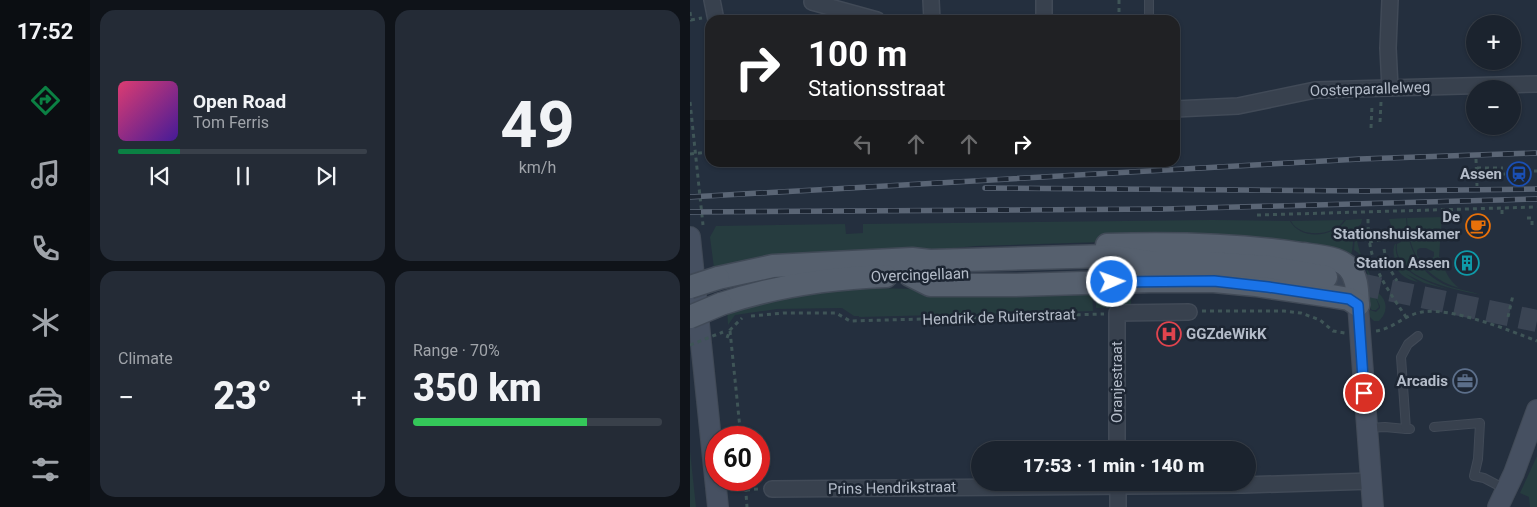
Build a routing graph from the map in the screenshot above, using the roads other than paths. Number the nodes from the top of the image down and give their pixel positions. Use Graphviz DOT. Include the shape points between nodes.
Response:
graph roads {
  1 [pos="712,0"];
  2 [pos="931,0"];
  3 [pos="1044,0"];
  4 [pos="1149,0"];
  5 [pos="1390,0"];
  6 [pos="812,2"];
  7 [pos="711,15"];
  8 [pos="860,15"];
  9 [pos="932,15"];
  10 [pos="1044,15"];
  11 [pos="1149,15"];
  12 [pos="1537,84"];
  13 [pos="1390,88"];
  14 [pos="1180,109"];
  15 [pos="690,238"];
  16 [pos="911,267"];
  17 [pos="1326,277"];
  18 [pos="690,288"];
  19 [pos="1358,305"];
  20 [pos="1189,312"];
  21 [pos="690,317"];
  22 [pos="1418,336"];
  23 [pos="1537,410"];
  24 [pos="1434,427"];
  25 [pos="1367,428"];
  26 [pos="1117,441"];
  27 [pos="1372,480"];
  28 [pos="1256,484"];
  29 [pos="971,486"];
  30 [pos="772,489"];
  31 [pos="1118,491"];
  32 [pos="1502,498"];
  33 [pos="718,507"];
  34 [pos="1118,507"];
  35 [pos="1373,507"];
  1 -- 7 [label="street"];
  2 -- 9 [label="street"];
  3 -- 10 [label="street"];
  4 -- 11 [label="lane"];
  5 -- 13 [label="street"];
  6 -- 8 [label="street"];
  12 -- 13 [label="street, Oosterparallelweg"];
  13 -- 14 [label="street, Oosterparallelweg" via="1314,90 1238,106"];
  15 -- 33 [label="street"];
  16 -- 17 [label="main road, Overcingellaan" via="1109,269 1155,263 1209,262 1269,267"];
  16 -- 18 [label="main road, Overcingellaan, bridge" via="773,266"];
  16 -- 19 [label="main road" via="930,285 1214,281 1349,299"];
  16 -- 19 [label="main road" via="931,253 962,250 1098,245 1259,248 1338,261 1353,274"];
  16 -- 21 [label="main road, Overcingellaan, bridge" via="767,290"];
  19 -- 25 [label="street"];
  20 -- 26 [label="street, Oranjestraat" via="1117,313"];
  22 -- 25 [label="lane" via="1408,344 1401,357 1408,429"];
  23 -- 32 [label="street"];
  24 -- 32 [label="lane" via="1480,423 1474,476 1484,478"];
  25 -- 27 [label="street"];
  27 -- 28 [label="street, Prins Hendrikstraat"];
  27 -- 35 [label="street"];
  29 -- 30 [label="street, Prins Hendrikstraat"];
  31 -- 34 [label="street"];
}
